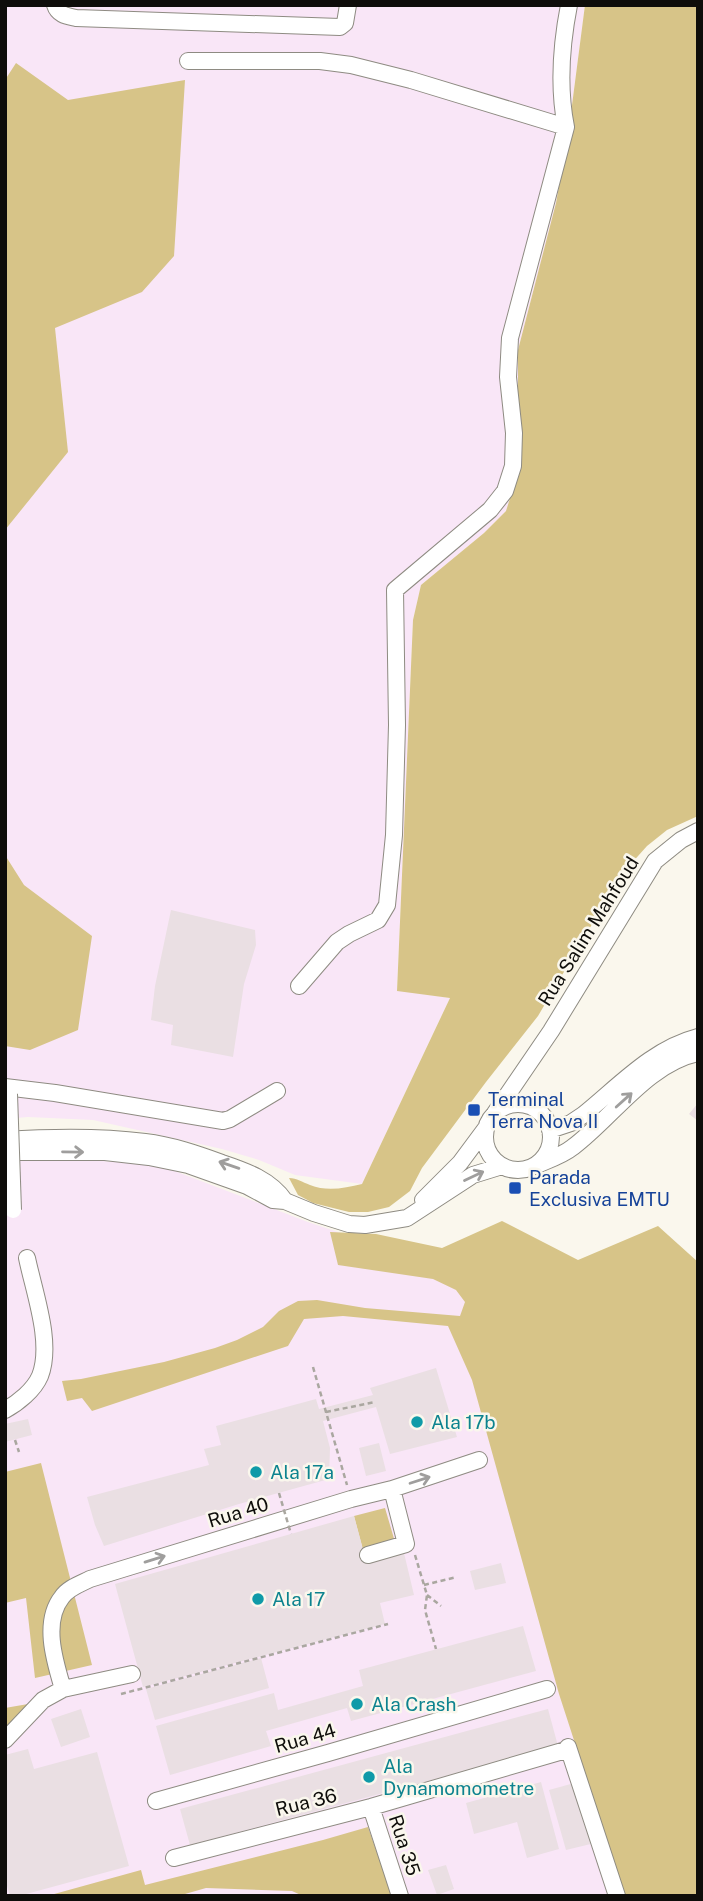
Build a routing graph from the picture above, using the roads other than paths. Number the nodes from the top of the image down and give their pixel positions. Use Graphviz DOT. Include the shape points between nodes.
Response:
graph roads {
  1 [pos="55,5"];
  2 [pos="348,5"];
  3 [pos="569,5"];
  4 [pos="188,61"];
  5 [pos="566,127"];
  6 [pos="698,831"];
  7 [pos="299,986"];
  8 [pos="551,1031"];
  9 [pos="698,1037"];
  10 [pos="698,1053"];
  11 [pos="7,1090"];
  12 [pos="277,1091"];
  13 [pos="530,1106"];
  14 [pos="495,1113"];
  15 [pos="486,1128"];
  16 [pos="550,1130"];
  17 [pos="5,1140"];
  18 [pos="5,1152"];
  19 [pos="502,1166"];
  20 [pos="531,1168"];
  21 [pos="250,1180"];
  22 [pos="13,1210"];
  23 [pos="407,1218"];
  24 [pos="27,1258"];
  25 [pos="5,1410"];
  26 [pos="479,1460"];
  27 [pos="392,1489"];
  28 [pos="368,1555"];
  29 [pos="132,1674"];
  30 [pos="67,1688"];
  31 [pos="547,1689"];
  32 [pos="5,1740"];
  33 [pos="156,1801"];
  34 [pos="371,1807"];
  35 [pos="174,1857"];
  36 [pos="400,1896"];
  37 [pos="617,1896"];
  1 -- 2 [label="street" via="63,15 76,18 340,27"];
  3 -- 5 [label="street" via="562,42"];
  4 -- 5 [label="street" via="351,65"];
  5 -- 7 [label="street" via="510,338 513,466 505,491 490,510 395,590 397,725 387,905 378,920 337,943"];
  6 -- 8 [label="street, Rua Salim Mahfoud" via="655,862"];
  8 -- 13 [label="street, Rua Salim Mahfoud" via="528,1077"];
  8 -- 14 [label="street, Rua Salim Mahfoud"];
  9 -- 16 [label="street" via="656,1055 583,1115"];
  20 -- 10 [label="street, one-way" via="575,1146 663,1068"];
  11 -- 12 [label="street" via="55,1093 223,1121"];
  11 -- 22 [label="street, bridge"];
  13 -- 14 [label="street" via="511,1105"];
  13 -- 16 [label="street" via="539,1111"];
  14 -- 15 [label="street"];
  15 -- 19 [label="street" via="487,1150"];
  15 -- 23 [label="street" via="460,1163"];
  16 -- 20 [label="street" via="547,1152"];
  21 -- 17 [label="street, one-way" via="187,1151 147,1142"];
  18 -- 21 [label="street, one-way" via="149,1157"];
  19 -- 20 [label="street"];
  23 -- 19 [label="street, one-way" via="473,1175"];
  21 -- 23 [label="street" via="278,1190 285,1201 349,1224"];
  24 -- 25 [label="street" via="43,1331 44,1359 33,1387"];
  27 -- 26 [label="street, Rua 40, one-way"];
  27 -- 28 [label="street" via="406,1544"];
  30 -- 27 [label="street, Rua 40, one-way" via="51,1633 55,1608 69,1590 90,1579"];
  29 -- 30 [label="street"];
  30 -- 32 [label="street" via="43,1700"];
  31 -- 33 [label="street, Rua 44"];
  34 -- 35 [label="street, Rua 36"];
  34 -- 36 [label="street, Rua 35"];
  34 -- 37 [label="street, Rua 36" via="568,1747"];
}
